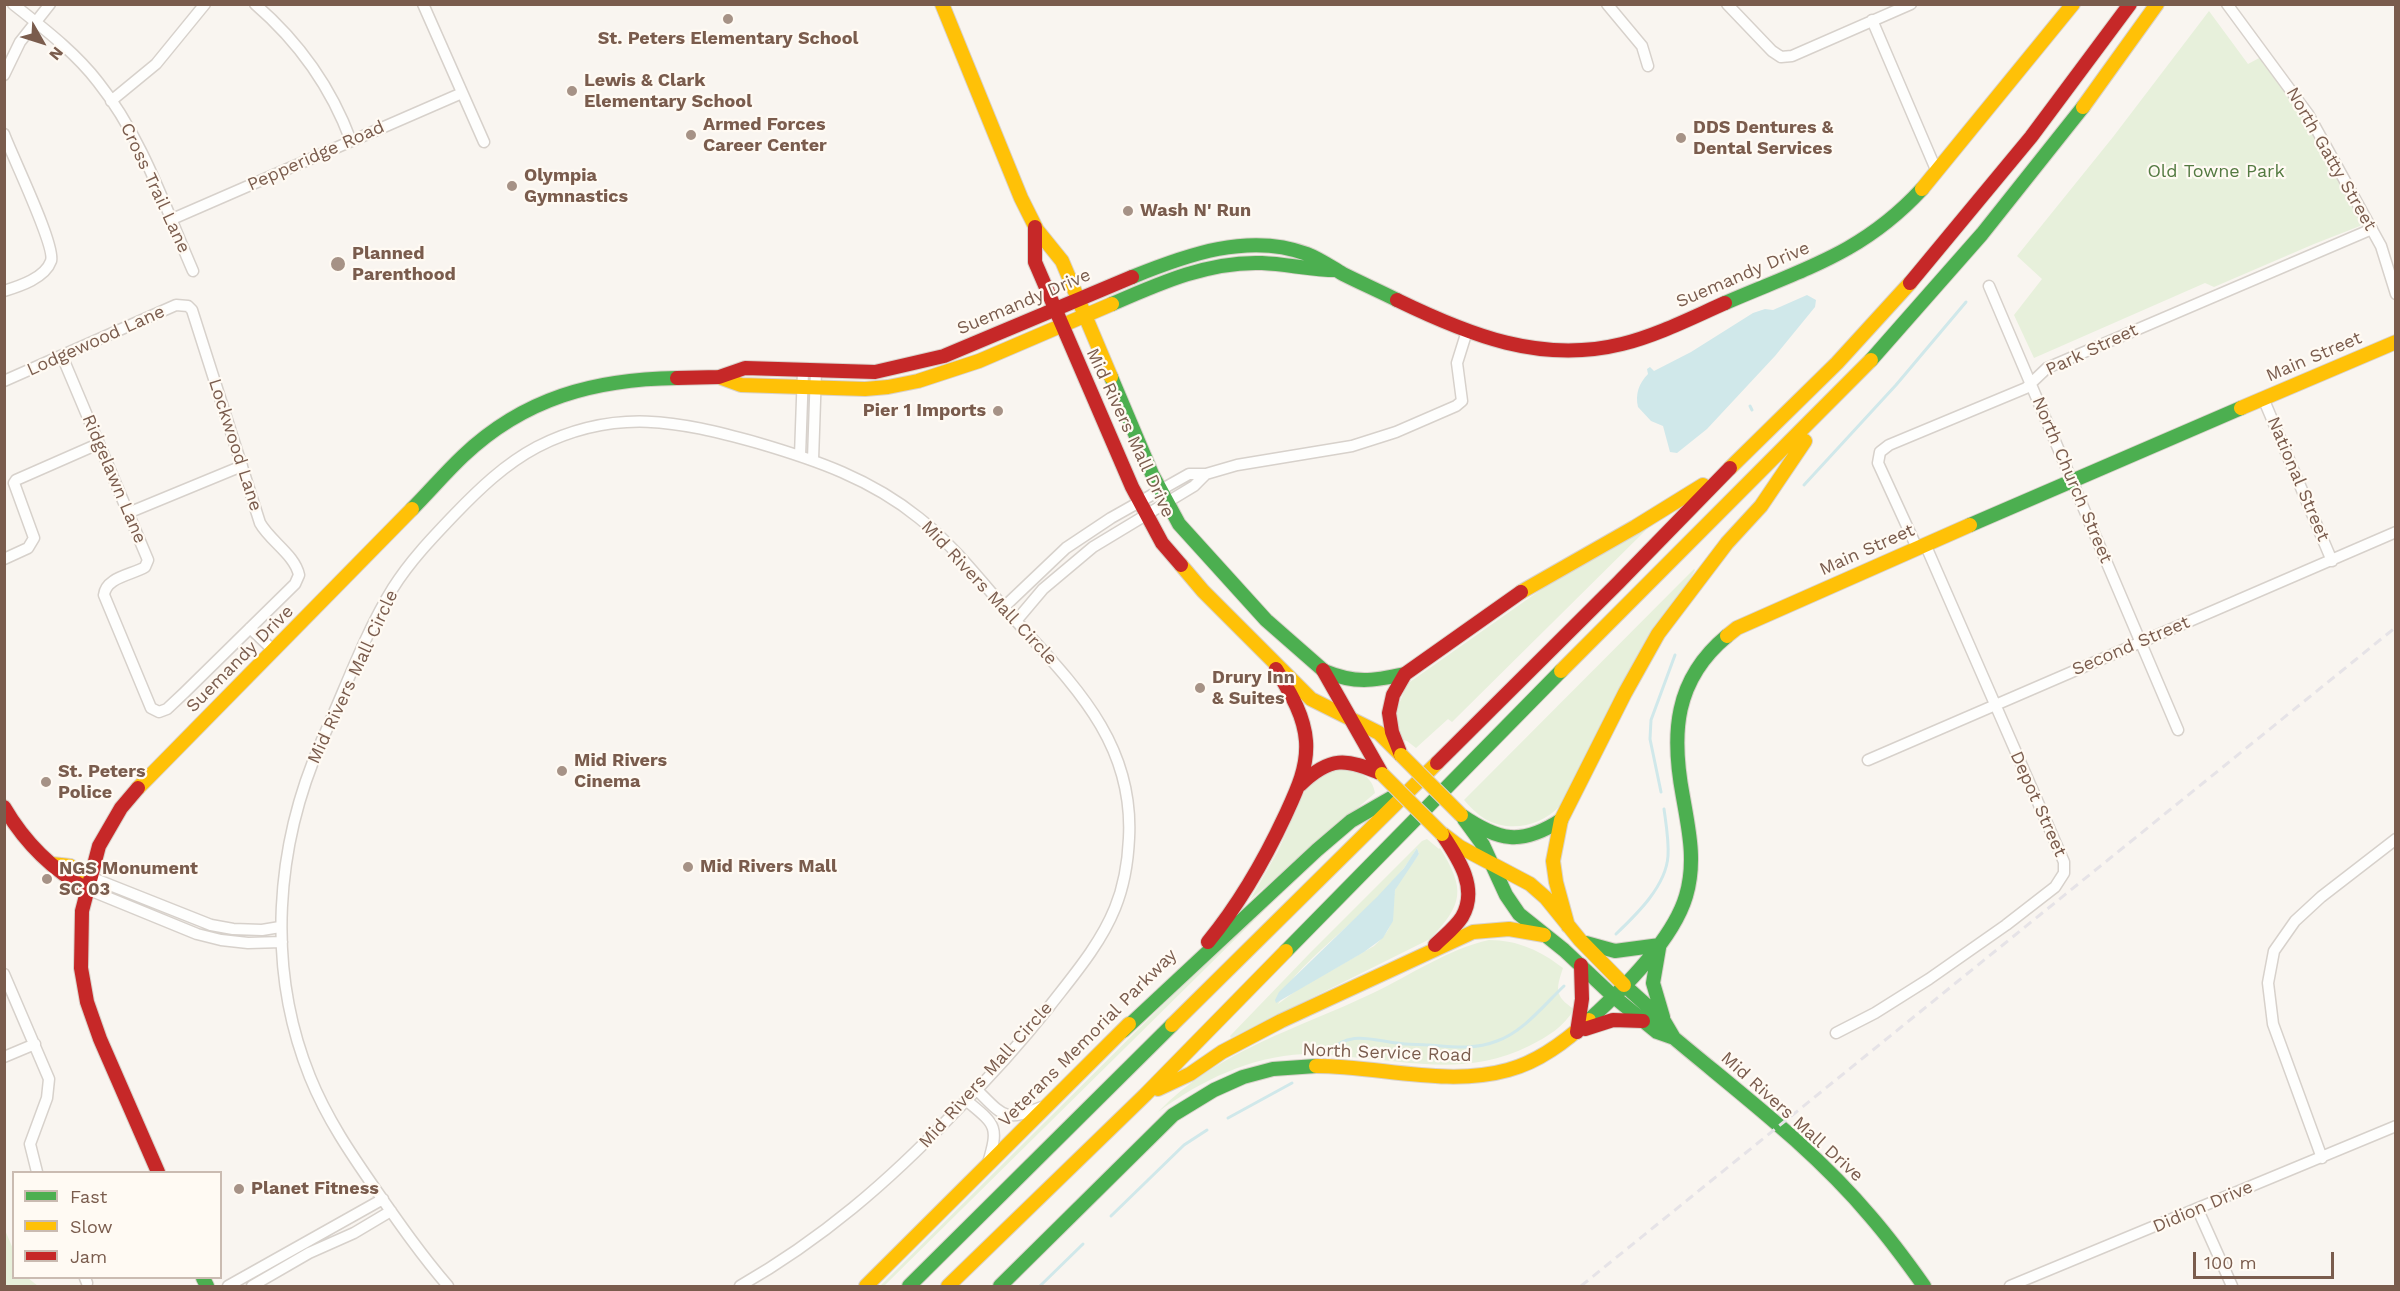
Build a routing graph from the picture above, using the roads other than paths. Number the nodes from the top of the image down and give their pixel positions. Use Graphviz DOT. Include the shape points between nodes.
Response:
graph roads {
  1 [pos="13,4"];
  2 [pos="50,4"];
  3 [pos="205,4"];
  4 [pos="255,4"];
  5 [pos="423,4"];
  6 [pos="942,4"];
  7 [pos="1607,4"];
  8 [pos="1727,4"];
  9 [pos="1911,4"];
  10 [pos="2073,4"];
  11 [pos="2130,4"];
  12 [pos="2157,4"];
  13 [pos="2227,4"];
  14 [pos="1872,20"];
  15 [pos="35,22"];
  16 [pos="1648,66"];
  17 [pos="4,75"];
  18 [pos="462,93"];
  19 [pos="111,101"];
  20 [pos="4,134"];
  21 [pos="351,141"];
  22 [pos="484,142"];
  23 [pos="1937,172"];
  24 [pos="170,220"];
  25 [pos="1035,227"];
  26 [pos="2372,229"];
  27 [pos="1336,270"];
  28 [pos="193,271"];
  29 [pos="1989,286"];
  30 [pos="4,291"];
  31 [pos="2396,294"];
  32 [pos="1078,299"];
  33 [pos="188,306"];
  34 [pos="1055,309"];
  35 [pos="1085,315"];
  36 [pos="1062,325"];
  37 [pos="1467,331"];
  38 [pos="2396,342"];
  39 [pos="62,357"];
  40 [pos="809,371"];
  41 [pos="719,377"];
  42 [pos="4,381"];
  43 [pos="2032,383"];
  44 [pos="810,387"];
  45 [pos="2263,398"];
  46 [pos="1830,404"];
  47 [pos="98,444"];
  48 [pos="800,456"];
  49 [pos="813,460"];
  50 [pos="242,466"];
  51 [pos="1726,471"];
  52 [pos="1206,474"];
  53 [pos="2073,480"];
  54 [pos="1161,489"];
  55 [pos="1140,502"];
  56 [pos="1168,502"];
  57 [pos="128,513"];
  58 [pos="1146,515"];
  59 [pos="2396,532"];
  60 [pos="1921,546"];
  61 [pos="4,559"];
  62 [pos="2332,561"];
  63 [pos="1004,607"];
  64 [pos="1016,621"];
  65 [pos="250,628"];
  66 [pos="2139,642"];
  67 [pos="274,651"];
  68 [pos="1272,661"];
  69 [pos="1324,671"];
  70 [pos="1405,674"];
  71 [pos="1994,704"];
  72 [pos="1350,719"];
  73 [pos="2178,730"];
  74 [pos="1401,755"];
  75 [pos="1868,760"];
  76 [pos="1382,774"];
  77 [pos="1419,781"];
  78 [pos="1299,786"];
  79 [pos="4,807"];
  80 [pos="1461,815"];
  81 [pos="1561,820"];
  82 [pos="1442,834"];
  83 [pos="2396,839"];
  84 [pos="1490,864"];
  85 [pos="89,883"];
  86 [pos="1568,926"];
  87 [pos="280,927"];
  88 [pos="1544,936"];
  89 [pos="1580,940"];
  90 [pos="282,942"];
  91 [pos="1659,945"];
  92 [pos="1429,951"];
  93 [pos="1581,965"];
  94 [pos="4,974"];
  95 [pos="1624,985"];
  96 [pos="1613,996"];
  97 [pos="1643,1021"];
  98 [pos="1664,1021"];
  99 [pos="1123,1030"];
  100 [pos="1576,1032"];
  101 [pos="1836,1033"];
  102 [pos="1674,1038"];
  103 [pos="35,1044"];
  104 [pos="4,1057"];
  105 [pos="977,1090"];
  106 [pos="1145,1095"];
  107 [pos="967,1101"];
  108 [pos="1048,1104"];
  109 [pos="2396,1126"];
  110 [pos="2322,1158"];
  111 [pos="987,1166"];
  112 [pos="37,1171"];
  113 [pos="157,1171"];
  114 [pos="383,1199"];
  115 [pos="2198,1210"];
  116 [pos="391,1211"];
  117 [pos="228,1287"];
  118 [pos="252,1287"];
  119 [pos="448,1287"];
  120 [pos="740,1287"];
  121 [pos="866,1287"];
  122 [pos="909,1287"];
  123 [pos="948,1287"];
  124 [pos="1000,1287"];
  125 [pos="1924,1287"];
  126 [pos="2010,1287"];
  127 [pos="2232,1287"];
  1 -- 15 [label="street, Cross Trail Lane"];
  2 -- 15 [label="street"];
  3 -- 19 [label="street" via="156,64"];
  4 -- 21 [label="street" via="288,36 319,76"];
  5 -- 18 [label="street"];
  6 -- 25 [label="main road, Mid Rivers Mall Drive"];
  7 -- 16 [label="street" via="1642,46"];
  8 -- 14 [label="street" via="1781,57 1792,56"];
  9 -- 14 [label="street"];
  10 -- 23 [label="main road, Suemandy Drive"];
  11 -- 51 [label="main road" via="2026,143 1922,270 1818,383"];
  12 -- 46 [label="main road" via="2002,209"];
  13 -- 26 [label="street, North Gatty Street" via="2301,102"];
  14 -- 23 [label="street"];
  15 -- 17 [label="street"];
  15 -- 19 [label="street, Cross Trail Lane" via="83,65"];
  18 -- 21 [label="street, Pepperidge Road"];
  18 -- 22 [label="street"];
  19 -- 24 [label="street, Cross Trail Lane" via="141,152"];
  20 -- 30 [label="street" via="52,255 42,273"];
  21 -- 24 [label="street, Pepperidge Road"];
  23 -- 37 [label="main road, Suemandy Drive" via="1912,202 1852,247 1636,340 1606,348 1551,351 1498,343"];
  24 -- 28 [label="street, Cross Trail Lane"];
  25 -- 32 [label="main road, Mid Rivers Mall Drive" via="1058,253"];
  25 -- 34 [label="main road, Mid Rivers Mall Drive" via="1035,262"];
  26 -- 31 [label="street, North Gatty Street"];
  26 -- 43 [label="street, Park Street" via="2047,368"];
  27 -- 32 [label="main road, Suemandy Drive" via="1318,257 1285,248 1246,246 1209,250 1178,258"];
  27 -- 35 [label="main road, Suemandy Drive" via="1262,263 1194,271"];
  27 -- 37 [label="main road, Suemandy Drive"];
  29 -- 43 [label="street, North Church Street"];
  32 -- 34 [label="main road, Suemandy Drive"];
  32 -- 35 [label="main road, Mid Rivers Mall Drive"];
  33 -- 39 [label="street, Lodgewood Lane" via="176,305"];
  33 -- 50 [label="street, Lockwood Lane"];
  34 -- 36 [label="main road, Mid Rivers Mall Drive"];
  34 -- 40 [label="main road, Suemandy Drive" via="921,363 875,372"];
  35 -- 36 [label="main road, Suemandy Drive"];
  35 -- 54 [label="main road, Mid Rivers Mall Drive"];
  36 -- 44 [label="main road, Suemandy Drive" via="979,361 918,381 866,389"];
  36 -- 55 [label="main road, Mid Rivers Mall Drive"];
  37 -- 52 [label="street" via="1457,363 1462,401 1456,406 1352,446 1237,465"];
  38 -- 45 [label="main road, Main Street"];
  39 -- 42 [label="street, Lodgewood Lane"];
  39 -- 47 [label="street, Ridgelawn Lane"];
  40 -- 41 [label="main road, Suemandy Drive" via="745,368"];
  40 -- 44 [label="street"];
  41 -- 44 [label="main road, Suemandy Drive" via="741,385"];
  41 -- 67 [label="main road, Suemandy Drive" via="610,382 564,395 516,416 464,455"];
  43 -- 53 [label="street, North Church Street"];
  43 -- 60 [label="street, Park Street" via="1880,452 1878,463"];
  44 -- 48 [label="street"];
  44 -- 49 [label="street"];
  45 -- 53 [label="main road, Main Street"];
  45 -- 62 [label="street, National Street"];
  46 -- 81 [label="main road" via="1761,506 1658,634"];
  46 -- 106 [label="main road" via="1413,820"];
  47 -- 57 [label="street, Ridgelawn Lane"];
  47 -- 61 [label="street" via="16,480 16,493 34,538 28,548"];
  48 -- 49 [label="street, Mid Rivers Mall Circle"];
  48 -- 87 [label="street, Mid Rivers Mall Circle" via="684,424 624,422 583,430 542,445 487,482 423,548 382,608 303,787 288,848"];
  49 -- 63 [label="street, Mid Rivers Mall Circle" via="873,486 915,514 950,546"];
  50 -- 57 [label="street"];
  50 -- 65 [label="street, Lockwood Lane" via="260,523 295,564 299,575 295,584"];
  51 -- 70 [label="main road" via="1535,582"];
  51 -- 77 [label="main road"];
  52 -- 54 [label="street" via="1189,474"];
  52 -- 56 [label="street"];
  53 -- 60 [label="main road, Main Street"];
  53 -- 66 [label="street, North Church Street"];
  54 -- 55 [label="street"];
  54 -- 56 [label="main road, Mid Rivers Mall Drive"];
  55 -- 58 [label="main road, Mid Rivers Mall Drive"];
  55 -- 63 [label="street" via="1066,548"];
  56 -- 58 [label="street"];
  56 -- 69 [label="main road, Mid Rivers Mall Drive" via="1179,524 1215,566 1266,620"];
  57 -- 65 [label="street, Ridgelawn Lane" via="147,564 111,582 104,595 151,708 159,712 174,703"];
  58 -- 64 [label="street" via="1064,570"];
  58 -- 68 [label="main road, Mid Rivers Mall Drive" via="1181,567"];
  59 -- 62 [label="street, Second Street"];
  60 -- 71 [label="street, Depot Street"];
  60 -- 91 [label="main road, Main Street" via="1737,628 1716,644 1697,667 1684,692 1676,734 1691,837 1691,874 1676,921"];
  62 -- 66 [label="street, Second Street"];
  63 -- 64 [label="street, Mid Rivers Mall Circle"];
  64 -- 105 [label="street, Mid Rivers Mall Circle" via="1082,695 1103,726 1125,787 1130,836 1122,886 1096,944 1037,1022"];
  65 -- 67 [label="street"];
  66 -- 71 [label="street, Second Street"];
  66 -- 73 [label="street, North Church Street"];
  67 -- 85 [label="main road, Suemandy Drive" via="131,795 99,846"];
  68 -- 72 [label="main road, Mid Rivers Mall Drive" via="1311,699"];
  68 -- 78 [label="main road, Veterans Memorial Parkway" via="1300,713 1305,732"];
  69 -- 70 [label="main road" via="1339,679 1372,682"];
  69 -- 72 [label="main road, Mid Rivers Mall Drive"];
  70 -- 74 [label="main road" via="1394,690 1387,712"];
  71 -- 75 [label="street, Second Street"];
  71 -- 101 [label="street, Depot Street" via="2064,862 2064,873 2055,887 2006,925 1929,979"];
  72 -- 74 [label="main road, Mid Rivers Mall Drive" via="1379,733"];
  72 -- 76 [label="main road, Mid Rivers Mall Drive"];
  74 -- 80 [label="main road, Mid Rivers Mall Drive, bridge"];
  76 -- 78 [label="main road, Veterans Memorial Parkway" via="1340,760 1314,771"];
  76 -- 82 [label="main road, Mid Rivers Mall Drive, bridge"];
  77 -- 99 [label="main road" via="1352,821"];
  77 -- 122 [label="main road"];
  78 -- 99 [label="main road, Veterans Memorial Parkway" via="1258,874 1235,909"];
  79 -- 85 [label="main road" via="29,846 52,864 70,866"];
  80 -- 81 [label="main road" via="1485,832 1503,838 1539,834"];
  80 -- 84 [label="main road, Mid Rivers Mall Drive" via="1479,838"];
  81 -- 86 [label="main road" via="1553,861"];
  82 -- 84 [label="main road, Mid Rivers Mall Drive"];
  82 -- 92 [label="main road" via="1468,879 1467,900 1462,917"];
  83 -- 110 [label="street" via="2321,897 2295,921 2274,951 2268,983 2273,1024"];
  84 -- 86 [label="main road, Mid Rivers Mall Drive" via="1530,884"];
  84 -- 88 [label="main road, Mid Rivers Mall Drive" via="1519,914"];
  85 -- 87 [label="street" via="211,924 233,929"];
  85 -- 90 [label="street" via="198,934 248,943"];
  85 -- 113 [label="main road, Suemandy Drive" via="80,945 84,990 100,1040"];
  86 -- 89 [label="main road, Mid Rivers Mall Drive"];
  87 -- 90 [label="street, Mid Rivers Mall Circle"];
  88 -- 92 [label="main road" via="1495,927"];
  88 -- 93 [label="main road, Mid Rivers Mall Drive"];
  89 -- 91 [label="main road" via="1614,953"];
  89 -- 95 [label="main road, Mid Rivers Mall Drive"];
  90 -- 114 [label="street, Mid Rivers Mall Circle" via="295,1032 312,1081 341,1140"];
  91 -- 95 [label="main road, Main Street"];
  91 -- 98 [label="main road" via="1652,984"];
  92 -- 106 [label="main road" via="1281,1021 1190,1074"];
  93 -- 96 [label="main road, Mid Rivers Mall Drive"];
  93 -- 100 [label="main road" via="1584,1000"];
  94 -- 103 [label="street"];
  95 -- 96 [label="main road, Main Street"];
  95 -- 98 [label="main road, Mid Rivers Mall Drive"];
  96 -- 97 [label="main road, Mid Rivers Mall Drive"];
  96 -- 100 [label="main road, North Service Road"];
  97 -- 100 [label="main road" via="1614,1018"];
  97 -- 102 [label="main road, Mid Rivers Mall Drive"];
  98 -- 102 [label="main road, Mid Rivers Mall Drive"];
  99 -- 108 [label="main road, Veterans Memorial Parkway"];
  100 -- 124 [label="main road, North Service Road" via="1510,1070 1478,1075 1287,1067 1226,1083 1173,1115"];
  102 -- 125 [label="main road, Mid Rivers Mall Drive" via="1780,1126 1848,1189 1906,1258"];
  103 -- 104 [label="street"];
  103 -- 112 [label="street" via="49,1078 47,1098 30,1144"];
  105 -- 107 [label="street, Mid Rivers Mall Circle"];
  105 -- 108 [label="street" via="1010,1117"];
  106 -- 123 [label="main road"];
  107 -- 111 [label="street" via="992,1125 995,1133"];
  107 -- 120 [label="street, Mid Rivers Mall Circle" via="859,1206"];
  108 -- 111 [label="main road, Veterans Memorial Parkway"];
  109 -- 110 [label="street, Didion Drive"];
  110 -- 115 [label="street, Didion Drive"];
  111 -- 121 [label="main road, Veterans Memorial Parkway"];
  114 -- 116 [label="street, Mid Rivers Mall Circle"];
  114 -- 117 [label="street"];
  115 -- 126 [label="street, Didion Drive"];
  115 -- 127 [label="street"];
  116 -- 118 [label="street"];
  116 -- 119 [label="street, Mid Rivers Mall Circle"];
}
